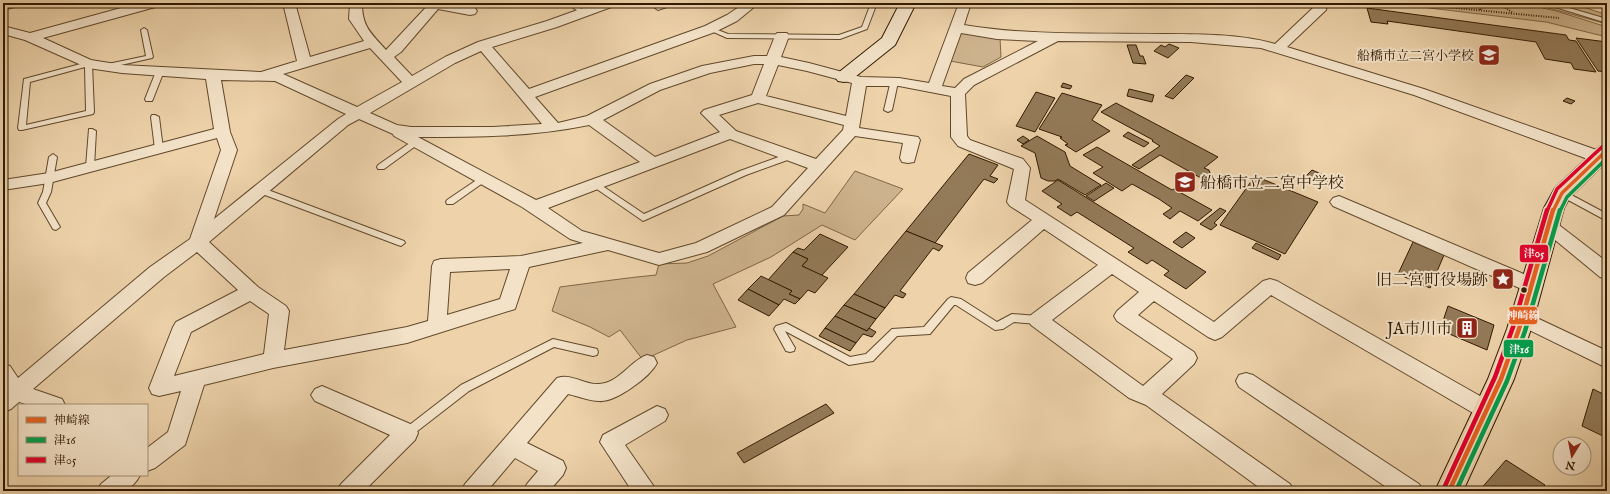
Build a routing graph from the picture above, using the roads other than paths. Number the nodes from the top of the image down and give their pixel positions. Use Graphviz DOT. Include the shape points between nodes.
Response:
graph roads {
  1 [pos="13,3"];
  2 [pos="154,3"];
  3 [pos="289,3"];
  4 [pos="356,3"];
  5 [pos="569,3"];
  6 [pos="609,3"];
  7 [pos="675,3"];
  8 [pos="753,3"];
  9 [pos="874,3"];
  10 [pos="908,3"];
  11 [pos="965,3"];
  12 [pos="1321,3"];
  13 [pos="1545,3"];
  14 [pos="137,5"];
  15 [pos="3,6"];
  16 [pos="429,8"];
  17 [pos="658,8"];
  18 [pos="470,11"];
  19 [pos="583,12"];
  20 [pos="1607,21"];
  21 [pos="416,26"];
  22 [pos="433,28"];
  23 [pos="956,28"];
  24 [pos="710,29"];
  25 [pos="3,30"];
  26 [pos="144,30"];
  27 [pos="27,36"];
  28 [pos="782,36"];
  29 [pos="1055,37"];
  30 [pos="3,40"];
  31 [pos="373,43"];
  32 [pos="483,45"];
  33 [pos="1278,48"];
  34 [pos="385,57"];
  35 [pos="772,60"];
  36 [pos="305,63"];
  37 [pos="88,64"];
  38 [pos="106,67"];
  39 [pos="160,71"];
  40 [pos="213,75"];
  41 [pos="261,77"];
  42 [pos="852,79"];
  43 [pos="410,82"];
  44 [pos="894,82"];
  45 [pos="934,88"];
  46 [pos="958,93"];
  47 [pos="526,95"];
  48 [pos="758,98"];
  49 [pos="150,99"];
  50 [pos="888,110"];
  51 [pos="359,114"];
  52 [pos="155,117"];
  53 [pos="592,120"];
  54 [pos="852,126"];
  55 [pos="554,128"];
  56 [pos="393,129"];
  57 [pos="92,131"];
  58 [pos="222,132"];
  59 [pos="730,134"];
  60 [pos="417,142"];
  61 [pos="159,148"];
  62 [pos="1603,154"];
  63 [pos="790,156"];
  64 [pos="53,157"];
  65 [pos="908,158"];
  66 [pos="653,163"];
  67 [pos="820,166"];
  68 [pos="90,167"];
  69 [pos="381,167"];
  70 [pos="49,178"];
  71 [pos="484,178"];
  72 [pos="3,185"];
  73 [pos="595,185"];
  74 [pos="260,190"];
  75 [pos="1562,193"];
  76 [pos="450,202"];
  77 [pos="1339,202"];
  78 [pos="535,207"];
  79 [pos="1607,218"];
  80 [pos="1043,220"];
  81 [pos="1550,226"];
  82 [pos="56,227"];
  83 [pos="198,242"];
  84 [pos="401,243"];
  85 [pos="608,244"];
  86 [pos="521,262"];
  87 [pos="1112,264"];
  88 [pos="1607,272"];
  89 [pos="974,278"];
  90 [pos="1531,285"];
  91 [pos="1153,291"];
  92 [pos="251,292"];
  93 [pos="1522,318"];
  94 [pos="1038,320"];
  95 [pos="437,326"];
  96 [pos="790,348"];
  97 [pos="593,352"];
  98 [pos="273,360"];
  99 [pos="1607,360"];
  100 [pos="647,363"];
  101 [pos="3,372"];
  102 [pos="195,380"];
  103 [pos="1246,381"];
  104 [pos="322,395"];
  105 [pos="1146,396"];
  106 [pos="9,398"];
  107 [pos="48,404"];
  108 [pos="1488,411"];
  109 [pos="657,415"];
  110 [pos="407,433"];
  111 [pos="512,446"];
  112 [pos="148,460"];
  113 [pos="129,476"];
  114 [pos="109,491"];
  115 [pos="349,491"];
  116 [pos="473,491"];
  117 [pos="535,491"];
  118 [pos="645,491"];
  119 [pos="1282,491"];
  120 [pos="1410,491"];
  121 [pos="1449,491"];
  1 -- 15 [label="street"];
  2 -- 14 [label="street"];
  3 -- 36 [label="street"];
  4 -- 31 [label="street" via="356,20"];
  5 -- 19 [label="lane"];
  6 -- 19 [label="street"];
  7 -- 17 [label="lane"];
  8 -- 24 [label="street"];
  9 -- 28 [label="lane" via="865,28 840,37"];
  10 -- 42 [label="street" via="890,41"];
  11 -- 23 [label="street"];
  12 -- 33 [label="street" via="1321,7"];
  13 -- 20 [label="lane"];
  14 -- 27 [label="street"];
  16 -- 18 [label="street"];
  16 -- 21 [label="street"];
  19 -- 32 [label="street"];
  21 -- 22 [label="street"];
  21 -- 34 [label="street" via="396,49"];
  23 -- 29 [label="street" via="997,35"];
  23 -- 45 [label="street"];
  24 -- 28 [label="lane" via="727,36"];
  24 -- 47 [label="street"];
  25 -- 27 [label="street"];
  26 -- 38 [label="lane" via="150,57"];
  27 -- 30 [label="street"];
  27 -- 37 [label="street"];
  28 -- 35 [label="street"];
  29 -- 33 [label="street" via="1191,38 1262,44"];
  29 -- 46 [label="street" via="969,82"];
  31 -- 34 [label="street"];
  31 -- 36 [label="street"];
  32 -- 43 [label="street"];
  32 -- 47 [label="street"];
  33 -- 62 [label="street"];
  34 -- 43 [label="street"];
  35 -- 42 [label="street"];
  35 -- 48 [label="street"];
  35 -- 53 [label="street" via="754,60 707,69 655,87"];
  36 -- 41 [label="street"];
  37 -- 37 [label="lane" via="27,81 22,128 90,112"];
  37 -- 38 [label="street"];
  38 -- 39 [label="street"];
  39 -- 40 [label="street"];
  39 -- 49 [label="lane"];
  40 -- 41 [label="street"];
  40 -- 58 [label="street"];
  41 -- 51 [label="street" via="277,77"];
  42 -- 44 [label="street"];
  42 -- 54 [label="street"];
  43 -- 51 [label="street"];
  44 -- 45 [label="street"];
  44 -- 50 [label="lane"];
  45 -- 46 [label="street"];
  46 -- 80 [label="street" via="959,137 964,144 1017,163 1022,168 1016,202"];
  47 -- 55 [label="street"];
  48 -- 54 [label="street"];
  48 -- 59 [label="street" via="708,112"];
  51 -- 56 [label="street"];
  51 -- 74 [label="street" via="343,122"];
  52 -- 61 [label="lane"];
  53 -- 55 [label="street"];
  53 -- 66 [label="street"];
  54 -- 65 [label="street" via="912,140"];
  54 -- 67 [label="street"];
  55 -- 56 [label="street" via="493,132 411,132"];
  56 -- 60 [label="street"];
  57 -- 68 [label="lane"];
  58 -- 61 [label="street"];
  58 -- 83 [label="street" via="229,150"];
  59 -- 63 [label="street"];
  59 -- 66 [label="street"];
  60 -- 69 [label="lane"];
  60 -- 71 [label="street"];
  61 -- 68 [label="street"];
  62 -- 75 [label="highway"];
  63 -- 67 [label="street"];
  63 -- 73 [label="lane" via="743,173 643,218"];
  64 -- 70 [label="lane"];
  66 -- 73 [label="street"];
  67 -- 85 [label="street" via="778,211 701,248 659,259"];
  68 -- 70 [label="street"];
  70 -- 72 [label="street"];
  70 -- 82 [label="lane" via="42,203"];
  71 -- 76 [label="lane"];
  71 -- 78 [label="street"];
  73 -- 78 [label="street"];
  74 -- 83 [label="street"];
  74 -- 84 [label="lane"];
  75 -- 79 [label="lane"];
  75 -- 81 [label="highway" via="1554,208"];
  77 -- 90 [label="street"];
  78 -- 85 [label="street" via="576,235"];
  80 -- 87 [label="street"];
  80 -- 89 [label="street"];
  81 -- 88 [label="street"];
  81 -- 90 [label="highway"];
  83 -- 92 [label="street"];
  83 -- 106 [label="street" via="157,272"];
  85 -- 86 [label="street"];
  86 -- 95 [label="street" via="508,304"];
  86 -- 95 [label="street" via="441,266"];
  87 -- 91 [label="street"];
  87 -- 94 [label="street"];
  90 -- 93 [label="highway"];
  91 -- 105 [label="street" via="1124,316 1187,358"];
  91 -- 108 [label="street" via="1215,332 1270,286"];
  92 -- 98 [label="street" via="279,311"];
  92 -- 102 [label="street" via="183,327 160,388"];
  93 -- 99 [label="street"];
  93 -- 108 [label="highway"];
  94 -- 96 [label="lane" via="1012,318 1000,326 995,326 958,301 951,301 927,331 895,332 870,358 849,361 786,327 779,329"];
  94 -- 105 [label="street" via="1136,392"];
  95 -- 98 [label="street" via="407,335"];
  97 -- 110 [label="lane" via="553,343 465,388"];
  98 -- 102 [label="street"];
  100 -- 111 [label="street" via="623,384 600,393 564,384"];
  101 -- 106 [label="street"];
  102 -- 112 [label="street" via="177,438"];
  103 -- 120 [label="street"];
  104 -- 110 [label="street"];
  105 -- 119 [label="street"];
  106 -- 107 [label="street"];
  108 -- 121 [label="highway"];
  109 -- 118 [label="street" via="611,442"];
  110 -- 115 [label="street"];
  111 -- 116 [label="street"];
  111 -- 117 [label="street" via="555,468"];
  113 -- 114 [label="street"];
}
